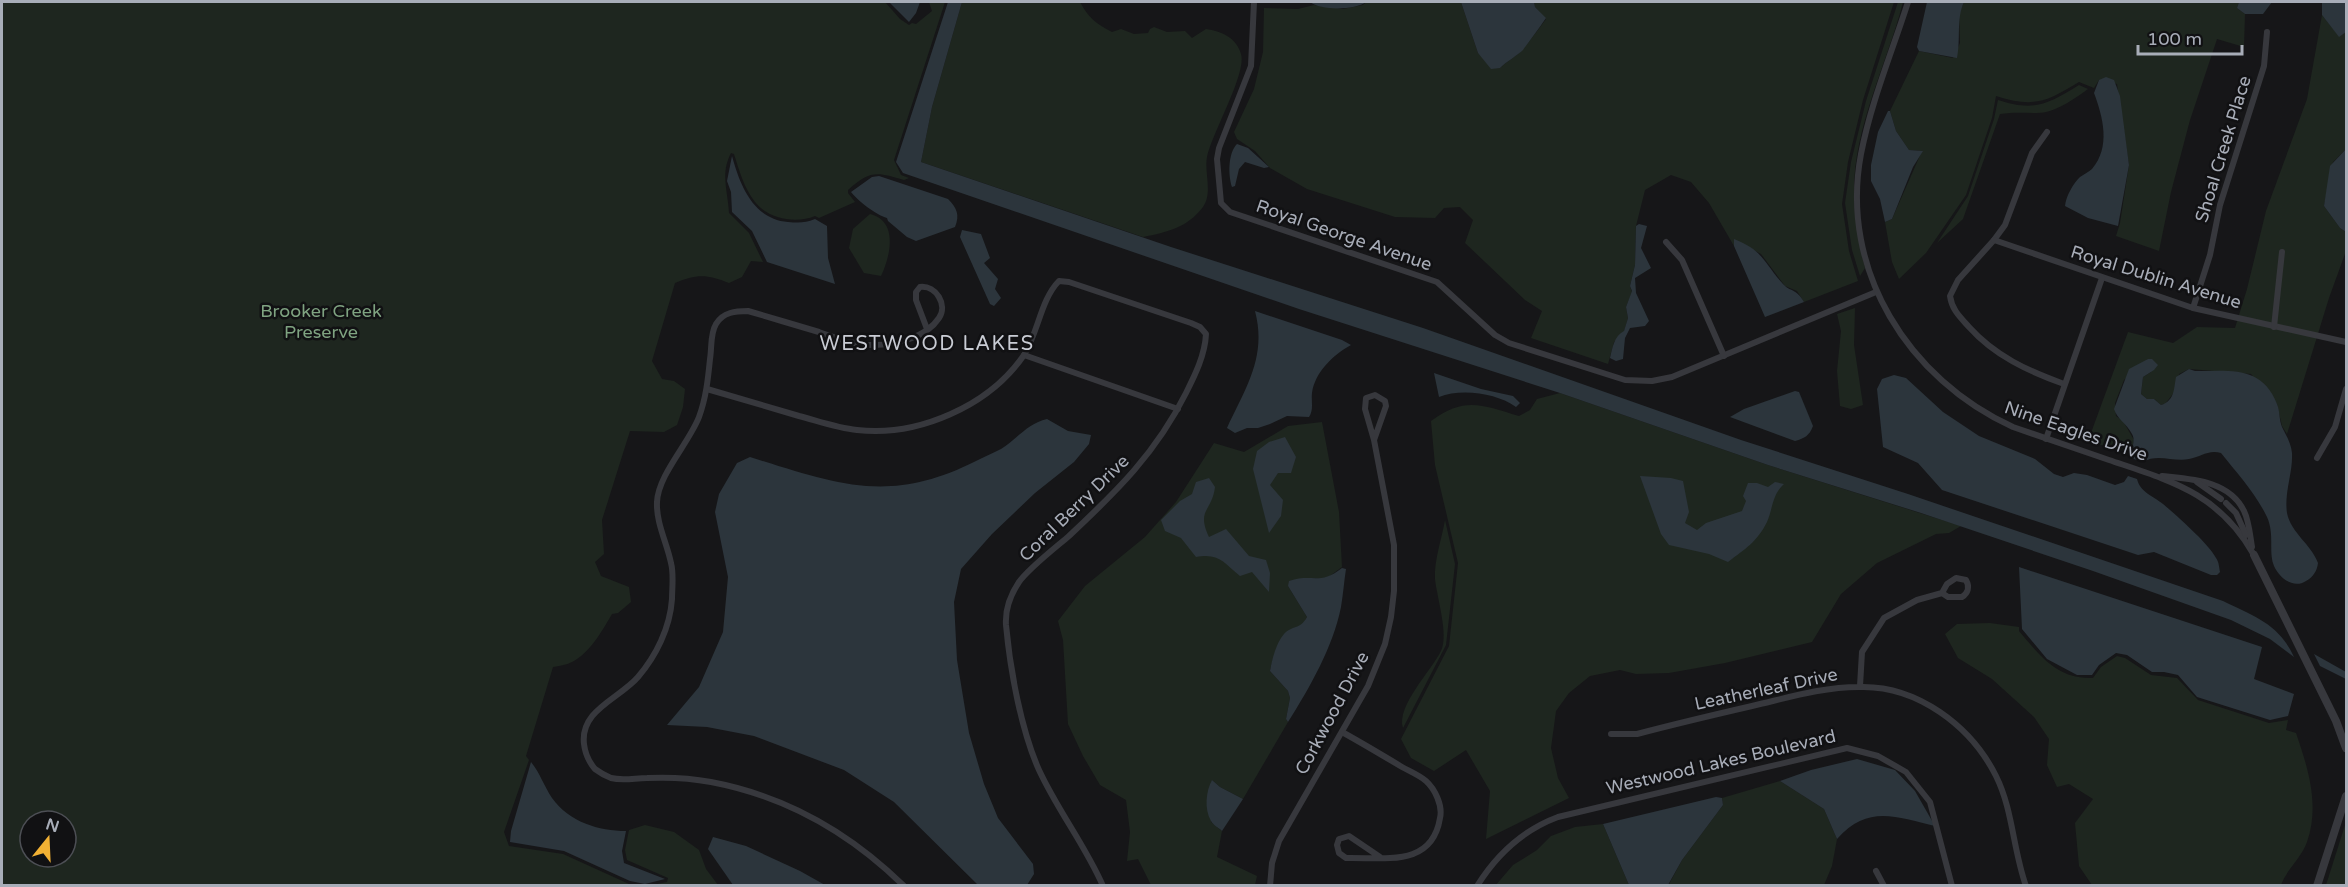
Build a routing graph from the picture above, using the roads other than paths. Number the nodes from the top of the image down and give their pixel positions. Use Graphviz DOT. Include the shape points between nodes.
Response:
graph roads {
  1 [pos="1254,2"];
  2 [pos="1908,2"];
  3 [pos="2266,32"];
  4 [pos="2047,132"];
  5 [pos="1994,240"];
  6 [pos="1666,242"];
  7 [pos="2283,252"];
  8 [pos="2102,278"];
  9 [pos="1876,292"];
  10 [pos="2193,308"];
  11 [pos="2274,327"];
  12 [pos="927,329"];
  13 [pos="2346,342"];
  14 [pos="1023,355"];
  15 [pos="1724,356"];
  16 [pos="2064,384"];
  17 [pos="707,389"];
  18 [pos="2346,389"];
  19 [pos="1178,409"];
  20 [pos="2046,439"];
  21 [pos="1374,440"];
  22 [pos="2317,458"];
  23 [pos="2155,475"];
  24 [pos="2191,479"];
  25 [pos="2254,555"];
  26 [pos="1942,593"];
  27 [pos="1860,686"];
  28 [pos="1342,732"];
  29 [pos="1611,734"];
  30 [pos="2346,748"];
  31 [pos="2346,796"];
  32 [pos="1380,857"];
  33 [pos="1876,871"];
  34 [pos="904,885"];
  35 [pos="1102,885"];
  36 [pos="1270,885"];
  37 [pos="1478,885"];
  38 [pos="1884,885"];
  39 [pos="1952,885"];
  40 [pos="2026,885"];
  41 [pos="2317,885"];
  1 -- 15 [label="street, Royal George Avenue" via="1251,66 1217,159 1219,198 1229,211 1437,282 1502,340 1625,380 1672,377"];
  2 -- 9 [label="street, Nine Eagles Drive" via="1872,112 1858,174 1862,240"];
  3 -- 10 [label="street, Shoal Creek Place" via="2264,66"];
  4 -- 5 [label="street" via="2032,153 2005,225"];
  5 -- 8 [label="street, Royal Dublin Avenue"];
  5 -- 16 [label="street" via="1951,290 1952,307 1992,349 2013,363"];
  6 -- 15 [label="street" via="1682,260"];
  7 -- 11 [label="street"];
  8 -- 10 [label="street, Royal Dublin Avenue"];
  8 -- 16 [label="street"];
  9 -- 15 [label="street, Royal George Avenue"];
  9 -- 20 [label="street, Nine Eagles Drive" via="1907,345 1947,387 1994,419"];
  10 -- 11 [label="street, Royal Dublin Avenue"];
  11 -- 13 [label="street, Royal Dublin Avenue"];
  12 -- 12 [label="street" via="937,322 943,310 933,289 927,286 916,292"];
  12 -- 17 [label="street" via="894,344 861,345 748,311 734,311 718,321 712,331"];
  14 -- 17 [label="street, Coral Berry Drive" via="999,382 973,402 932,421 899,429 842,428"];
  14 -- 19 [label="street"];
  14 -- 19 [label="street, Coral Berry Drive" via="1051,289 1059,282 1191,323 1206,334 1206,346"];
  16 -- 20 [label="street"];
  17 -- 34 [label="street" via="696,424 657,500 672,567 669,619 656,651 637,678 599,708 587,723 586,754 595,768 610,777 710,782 773,800 831,827"];
  18 -- 22 [label="street" via="2334,427"];
  19 -- 35 [label="street, Coral Berry Drive" via="1161,438 1116,492 1020,581 1006,615 1016,688 1030,745 1048,788 1091,858"];
  20 -- 23 [label="street, Nine Eagles Drive"];
  21 -- 21 [label="street, Corkwood Drive" via="1364,403 1375,395 1386,406"];
  21 -- 28 [label="street, Corkwood Drive" via="1394,545 1394,591 1385,644 1368,686"];
  23 -- 24 [label="street, Nine Eagles Drive"];
  23 -- 25 [label="street, Nine Eagles Drive" via="2207,501 2238,528"];
  24 -- 25 [label="street, Nine Eagles Drive" via="2236,513"];
  24 -- 25 [label="street, Nine Eagles Drive" via="2212,483 2240,505"];
  25 -- 30 [label="street, Nine Eagles Drive"];
  26 -- 27 [label="street" via="1917,600 1884,618 1862,652"];
  27 -- 29 [label="street, Leatherleaf Drive" via="1816,691 1636,734"];
  27 -- 40 [label="street, Leatherleaf Drive" via="1889,689 1931,705 1979,747 1997,778"];
  28 -- 32 [label="street" via="1425,781 1437,795 1441,814 1432,840 1420,852 1398,859"];
  28 -- 36 [label="street, Corkwood Drive" via="1279,841"];
  31 -- 41 [label="street"];
  32 -- 32 [label="street" via="1346,858 1339,854 1339,839 1349,836"];
  33 -- 38 [label="street"];
  37 -- 39 [label="street, Westwood Lakes Boulevard" via="1490,866 1538,824 1847,748 1878,756 1906,772 1930,802"];
}
